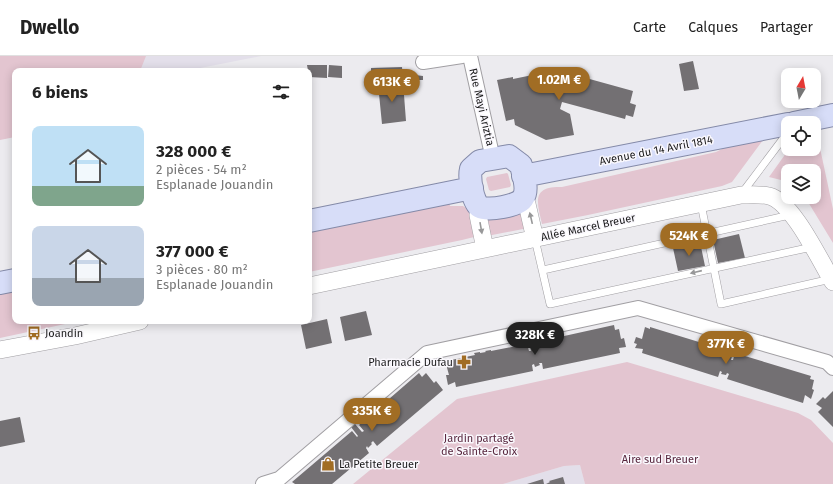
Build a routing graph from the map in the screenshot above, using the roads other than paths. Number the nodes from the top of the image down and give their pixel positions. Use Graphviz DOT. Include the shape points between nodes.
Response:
graph roads {
  1 [pos="462,56"];
  2 [pos="470,56"];
  3 [pos="423,62"];
  4 [pos="833,115"];
  5 [pos="821,118"];
  6 [pos="781,125"];
  7 [pos="781,141"];
  8 [pos="493,159"];
  9 [pos="523,176"];
  10 [pos="741,195"];
  11 [pos="476,197"];
  12 [pos="523,199"];
  13 [pos="701,203"];
  14 [pos="792,215"];
  15 [pos="312,221"];
  16 [pos="707,234"];
  17 [pos="535,239"];
  18 [pos="812,247"];
  19 [pos="485,249"];
  20 [pos="714,268"];
  21 [pos="543,270"];
  22 [pos="832,280"];
  23 [pos="12,281"];
  24 [pos="0,283"];
  25 [pos="312,285"];
  26 [pos="125,324"];
  27 [pos="0,350"];
  28 [pos="833,368"];
  29 [pos="263,484"];
  1 -- 3 [label="street, Rue Mayi Ariztia"];
  2 -- 8 [label="street, Rue Mayi Ariztia"];
  4 -- 5 [label="main road"];
  6 -- 9 [label="main road, Avenue du 14 Avril 1814"];
  7 -- 10 [label="lane"];
  8 -- 9 [label="main road" via="509,156 521,165"];
  8 -- 11 [label="main road" via="480,161 471,169 470,175"];
  9 -- 12 [label="main road" via="526,190"];
  10 -- 13 [label="street, Allée Marcel Breuer"];
  10 -- 14 [label="street, Allée Marcel Breuer" via="769,196 781,202"];
  11 -- 12 [label="main road" via="488,209 517,204"];
  11 -- 15 [label="main road"];
  11 -- 19 [label="street, one-way"];
  17 -- 12 [label="street, Allée Marcel Breuer, one-way" via="527,204"];
  13 -- 16 [label="lane"];
  13 -- 17 [label="street, Allée Marcel Breuer"];
  14 -- 16 [label="lane"];
  14 -- 18 [label="street, Allée Marcel Breuer"];
  16 -- 20 [label="lane"];
  16 -- 21 [label="lane"];
  17 -- 19 [label="street, Allée Marcel Breuer"];
  17 -- 21 [label="lane"];
  18 -- 20 [label="lane"];
  18 -- 22 [label="street, Allée Marcel Breuer"];
  19 -- 25 [label="street, Allée Marcel Breuer"];
  20 -- 21 [label="lane, one-way" via="550,304"];
  20 -- 22 [label="lane" via="721,304"];
  23 -- 24 [label="main road"];
  26 -- 27 [label="street"];
  28 -- 29 [label="street" via="827,362 638,308 427,353 279,479"];
}
